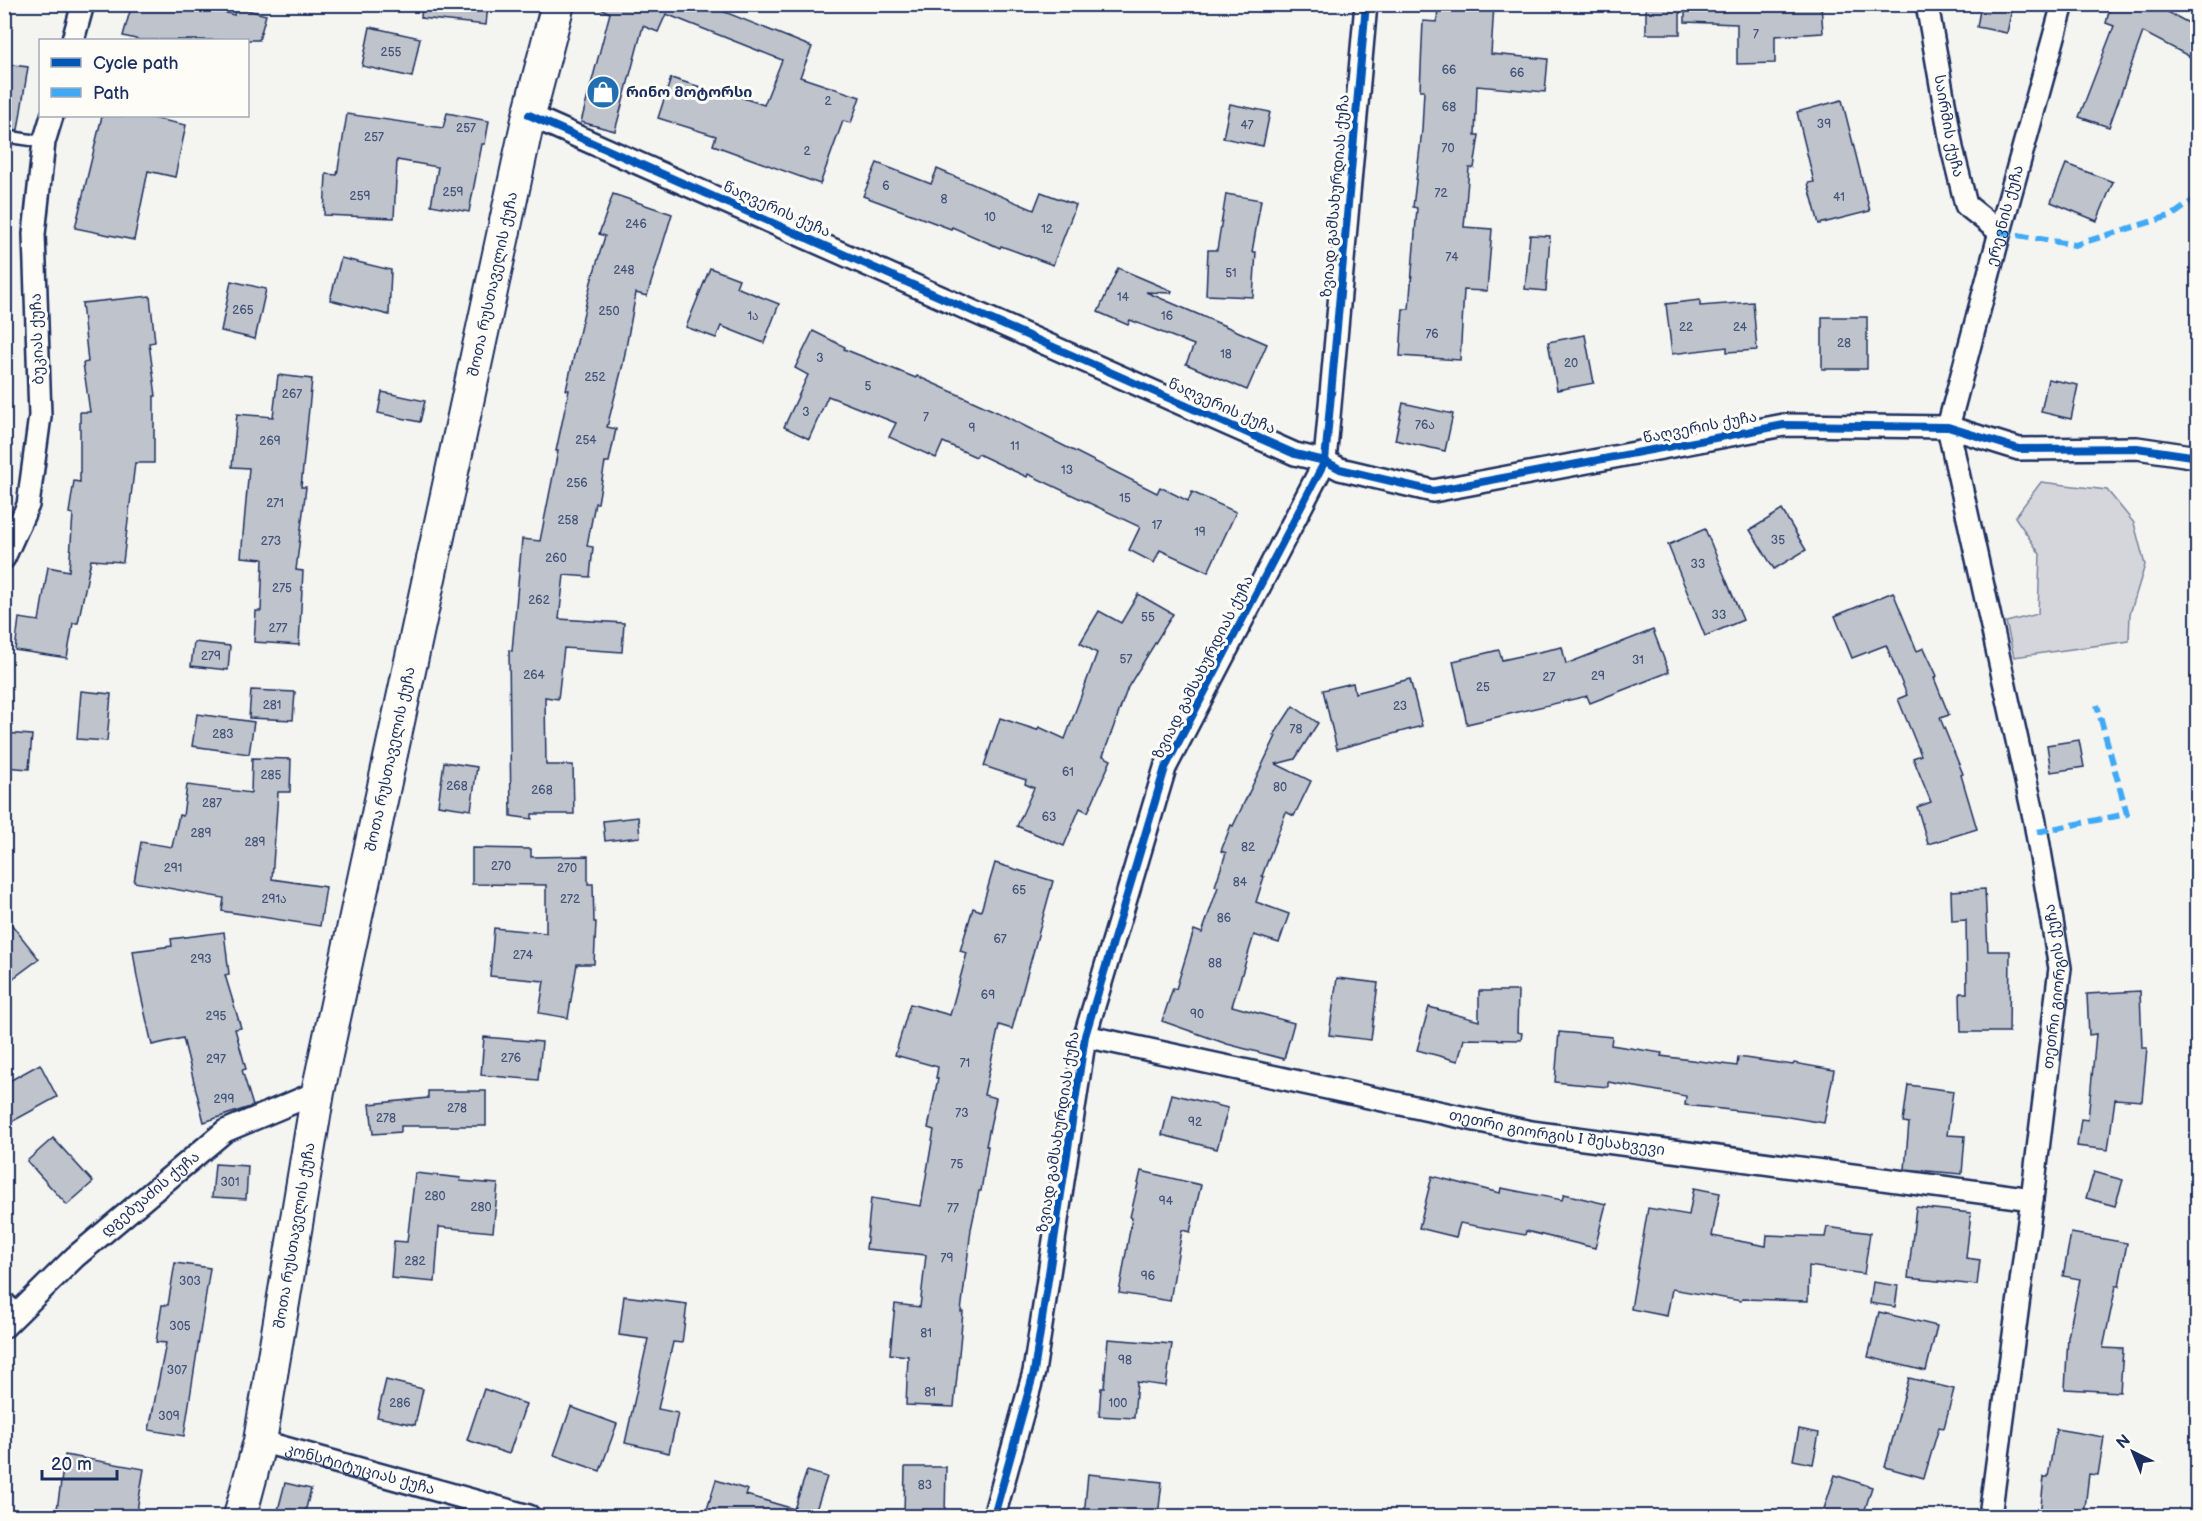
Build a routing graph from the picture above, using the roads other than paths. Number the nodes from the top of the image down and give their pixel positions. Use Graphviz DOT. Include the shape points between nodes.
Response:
graph roads {
  1 [pos="83,4"];
  2 [pos="558,4"];
  3 [pos="1366,4"];
  4 [pos="1927,4"];
  5 [pos="2063,4"];
  6 [pos="73,39"];
  7 [pos="529,115"];
  8 [pos="52,117"];
  9 [pos="4,136"];
  10 [pos="44,141"];
  11 [pos="2000,232"];
  12 [pos="1948,427"];
  13 [pos="2193,456"];
  14 [pos="1325,461"];
  15 [pos="4,558"];
  16 [pos="1086,1036"];
  17 [pos="318,1092"];
  18 [pos="2032,1199"];
  19 [pos="4,1295"];
  20 [pos="20,1312"];
  21 [pos="4,1327"];
  22 [pos="260,1441"];
  23 [pos="240,1516"];
  24 [pos="529,1516"];
  25 [pos="994,1516"];
  26 [pos="1990,1516"];
  1 -- 6 [label="street"];
  2 -- 7 [label="main road, შოთა რუსთაველის ქუჩა"];
  3 -- 14 [label="street, ზვიად გამსახურდიას ქუჩა"];
  4 -- 11 [label="street, საირმის ქუჩა" via="1966,206"];
  5 -- 11 [label="street, ერევნის ქუჩა"];
  7 -- 14 [label="street, წაღვერის ქუჩა" via="1295,454"];
  7 -- 17 [label="main road, შოთა რუსთაველის ქუჩა"];
  8 -- 10 [label="street, ბუკიას ქუჩა"];
  9 -- 10 [label="lane"];
  10 -- 15 [label="street, ბუკიას ქუჩა" via="34,234 40,416 28,505"];
  11 -- 12 [label="street, ერევნის ქუჩა"];
  12 -- 13 [label="street, წაღვერის ქუჩა" via="2019,449 2137,448"];
  12 -- 14 [label="street, წაღვერის ქუჩა" via="1784,425 1433,491 1340,469"];
  12 -- 18 [label="street, თეთრი გიორგის ქუჩა" via="2035,822 2060,969"];
  14 -- 16 [label="street, ზვიად გამსახურდიას ქუჩა" via="1165,768"];
  16 -- 18 [label="street, თეთრი გიორგის I შესახვევი" via="1530,1132"];
  16 -- 25 [label="street, ზვიად გამსახურდიას ქუჩა" via="1034,1372"];
  17 -- 20 [label="street, დგებუაძის ქუჩა" via="225,1131 75,1257"];
  17 -- 22 [label="main road, შოთა რუსთაველის ქუჩა"];
  18 -- 26 [label="street, თეთრი გიორგის ქუჩა"];
  19 -- 20 [label="lane"];
  20 -- 21 [label="street, დგებუაძის ქუჩა"];
  22 -- 23 [label="main road, შოთა რუსთაველის ქუჩა"];
  22 -- 24 [label="street, კონსტიტუციას ქუჩა"];
}
